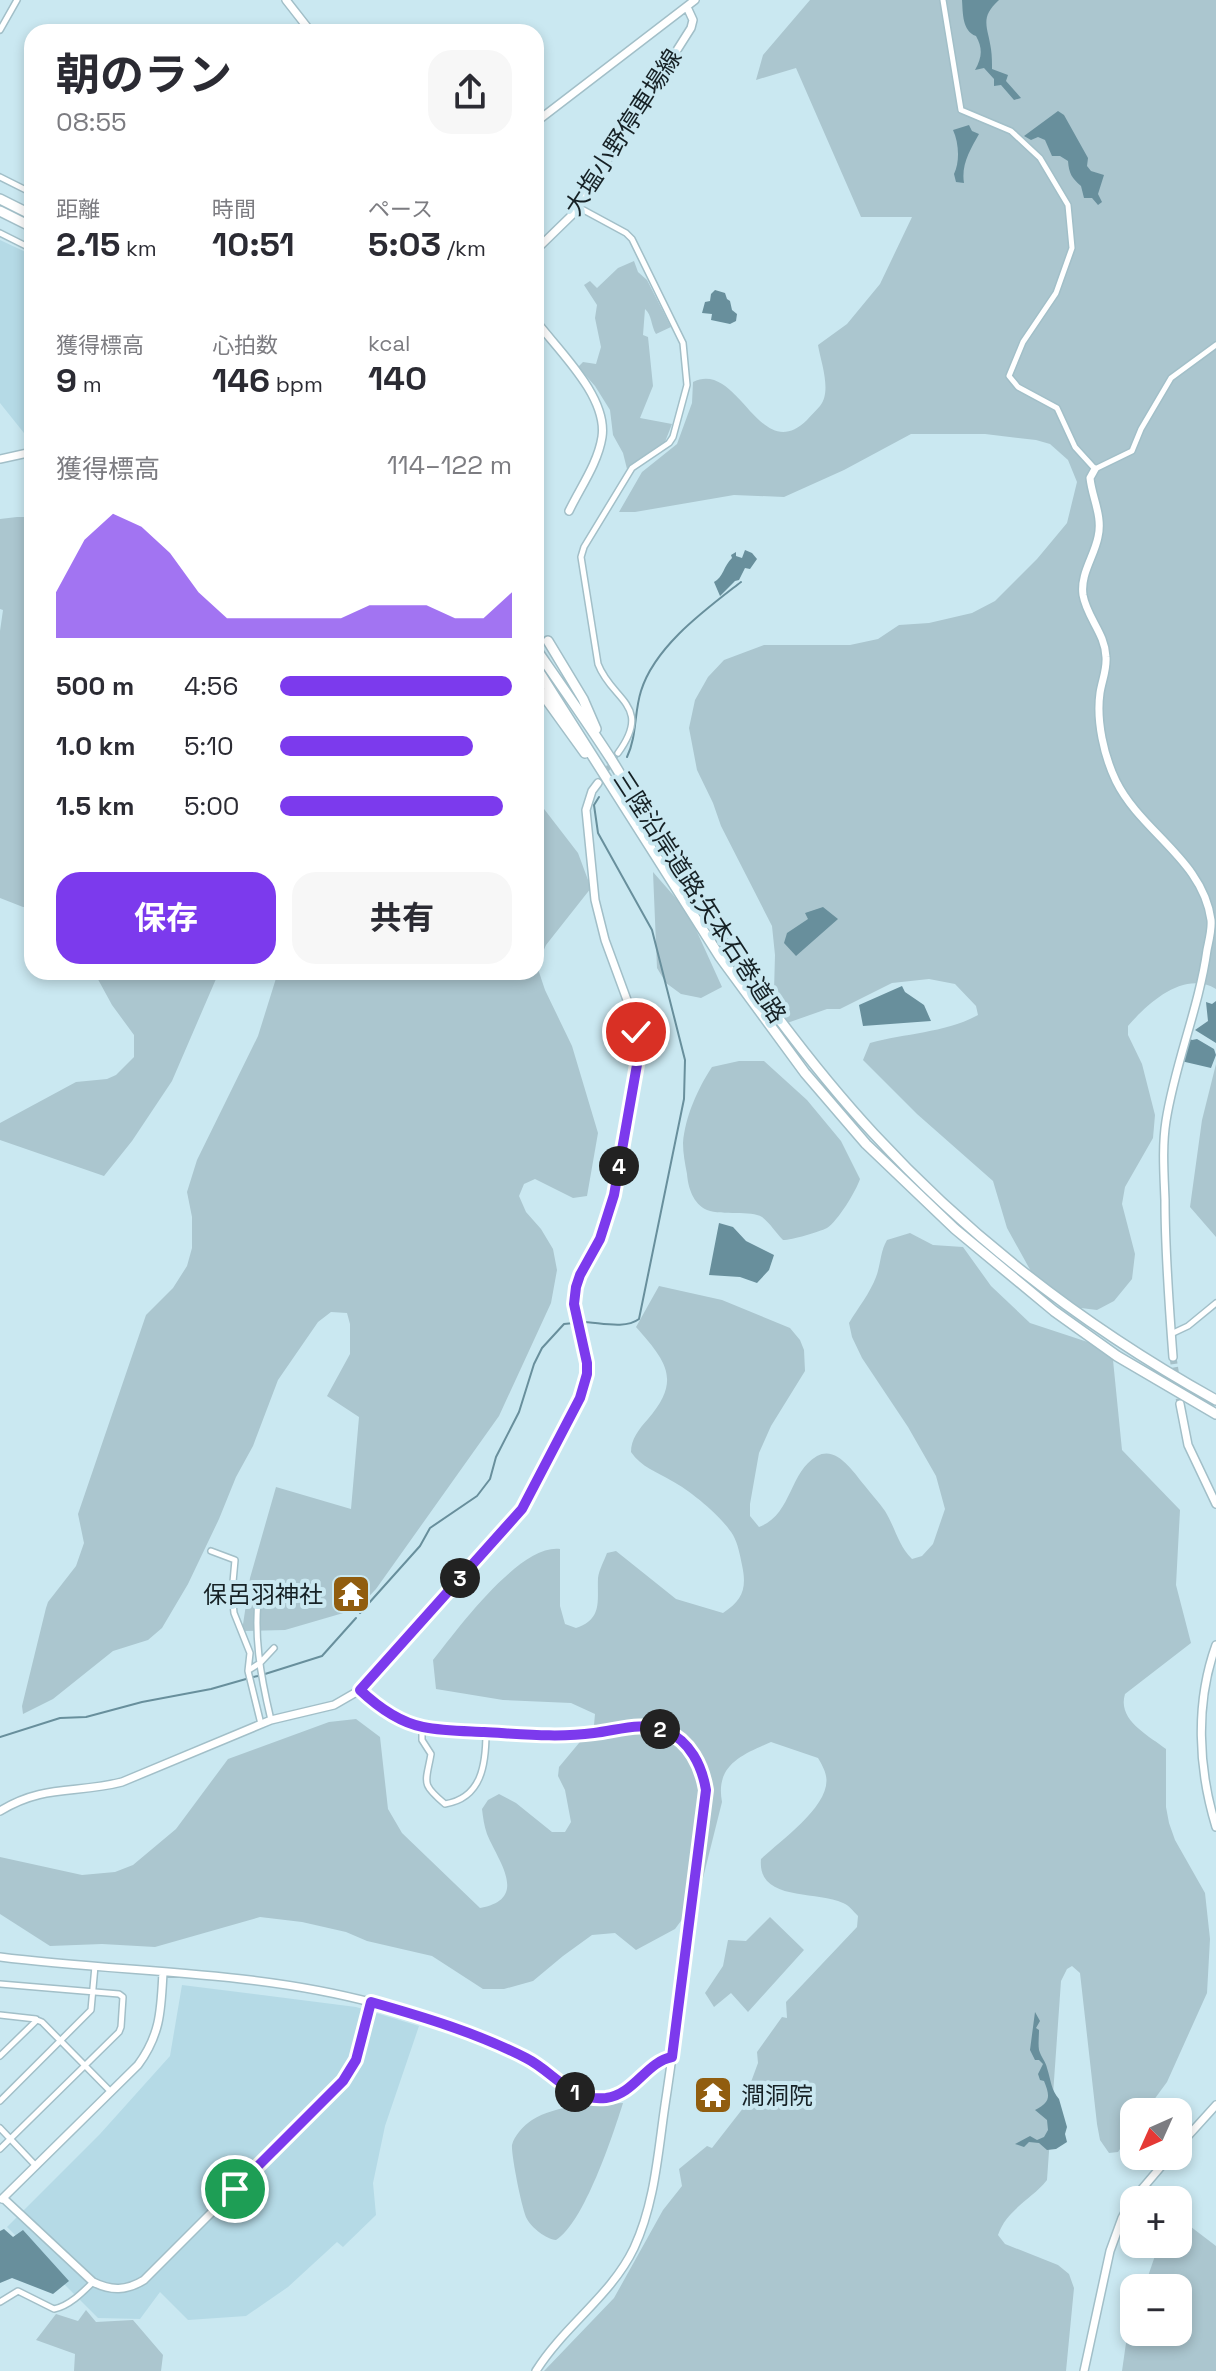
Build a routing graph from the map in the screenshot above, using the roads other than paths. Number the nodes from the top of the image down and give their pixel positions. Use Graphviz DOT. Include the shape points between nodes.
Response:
graph roads {
  1 [pos="17,0"];
  2 [pos="286,0"];
  3 [pos="695,0"];
  4 [pos="943,0"];
  5 [pos="687,7"];
  6 [pos="305,24"];
  7 [pos="0,30"];
  8 [pos="544,116"];
  9 [pos="0,177"];
  10 [pos="24,189"];
  11 [pos="0,199"];
  12 [pos="578,207"];
  13 [pos="0,211"];
  14 [pos="24,211"];
  15 [pos="24,223"];
  16 [pos="0,233"];
  17 [pos="544,242"];
  18 [pos="24,245"];
  19 [pos="544,332"];
  20 [pos="1216,345"];
  21 [pos="24,454"];
  22 [pos="0,459"];
  23 [pos="1095,469"];
  24 [pos="569,511"];
  25 [pos="548,641"];
  26 [pos="544,660"];
  27 [pos="544,680"];
  28 [pos="544,696"];
  29 [pos="613,754"];
  30 [pos="598,783"];
  31 [pos="647,841"];
  32 [pos="1216,1303"];
  33 [pos="1171,1334"];
  34 [pos="1173,1357"];
  35 [pos="1216,1400"];
  36 [pos="1180,1404"];
  37 [pos="1216,1414"];
  38 [pos="1216,1504"];
  39 [pos="211,1551"];
  40 [pos="260,1587"];
  41 [pos="1216,1645"];
  42 [pos="274,1648"];
  43 [pos="260,1663"];
  44 [pos="248,1671"];
  45 [pos="360,1690"];
  46 [pos="271,1720"];
  47 [pos="261,1724"];
  48 [pos="422,1727"];
  49 [pos="486,1732"];
  50 [pos="1,1808"];
  51 [pos="1216,1827"];
  52 [pos="0,1957"];
  53 [pos="95,1965"];
  54 [pos="163,1972"];
  55 [pos="0,1984"];
  56 [pos="94,1992"];
  57 [pos="371,2002"];
  58 [pos="0,2015"];
  59 [pos="37,2020"];
  60 [pos="61,2040"];
  61 [pos="0,2055"];
  62 [pos="672,2057"];
  63 [pos="85,2065"];
  64 [pos="111,2092"];
  65 [pos="0,2101"];
  66 [pos="1216,2105"];
  67 [pos="0,2128"];
  68 [pos="1192,2132"];
  69 [pos="11,2139"];
  70 [pos="0,2149"];
  71 [pos="36,2166"];
  72 [pos="1158,2170"];
  73 [pos="2,2200"];
  74 [pos="93,2282"];
  75 [pos="0,2302"];
  76 [pos="536,2371"];
  77 [pos="1084,2371"];
  1 -- 7 [label="street"];
  2 -- 6 [label="street"];
  3 -- 5 [label="street, 大塩小野停車場線"];
  4 -- 23 [label="street" via="961,110 1011,131 1040,158 1068,205 1072,248 1056,293 1023,342 1009,376 1018,387 1057,408 1075,447"];
  5 -- 8 [label="street, 大塩小野停車場線"];
  5 -- 12 [label="street, 大塩小野停車場線" via="691,28"];
  9 -- 10 [label="street"];
  11 -- 14 [label="highway"];
  12 -- 17 [label="street, 大塩小野停車場線"];
  12 -- 29 [label="street" via="632,239 683,343 687,385 669,443 632,468 581,557 598,664 632,717 629,734"];
  13 -- 15 [label="highway"];
  16 -- 18 [label="street"];
  19 -- 24 [label="street" via="601,414 598,451"];
  20 -- 23 [label="street" via="1171,378 1132,451"];
  21 -- 22 [label="street"];
  23 -- 33 [label="street" via="1090,478 1099,537 1083,579 1083,595 1104,641 1100,726 1105,748 1132,807 1188,866 1212,921 1166,1124"];
  25 -- 29 [label="highway"];
  26 -- 29 [label="highway, 三陸沿岸道路;矢本石巻道路"];
  27 -- 31 [label="highway, 三陸沿岸道路;矢本石巻道路"];
  28 -- 31 [label="highway"];
  29 -- 35 [label="highway, 三陸沿岸道路;矢本石巻道路" via="730,951 815,1066 875,1135 1012,1263 1062,1302"];
  30 -- 45 [label="street" via="586,810 595,900 634,1019 638,1059 611,1209 576,1287 574,1304 587,1363 585,1386 522,1509"];
  31 -- 37 [label="highway, 三陸沿岸道路;矢本石巻道路" via="720,957 805,1073 907,1185 1005,1272 1117,1356"];
  32 -- 33 [label="street"];
  33 -- 34 [label="street"];
  36 -- 38 [label="street" via="1188,1445"];
  39 -- 44 [label="street" via="235,1560 234,1613 250,1653"];
  40 -- 43 [label="street"];
  41 -- 51 [label="street" via="1201,1717"];
  42 -- 43 [label="street"];
  43 -- 44 [label="street"];
  43 -- 46 [label="street"];
  44 -- 47 [label="street"];
  45 -- 46 [label="street" via="334,1705"];
  45 -- 48 [label="street" via="395,1717"];
  46 -- 47 [label="street"];
  47 -- 50 [label="street" via="122,1782 30,1795"];
  48 -- 49 [label="street"];
  48 -- 49 [label="street" via="422,1740 431,1754 427,1788 445,1804 461,1801 475,1786 486,1763"];
  49 -- 62 [label="street" via="546,1736 642,1726 668,1732 694,1755 706,1790"];
  52 -- 53 [label="street"];
  53 -- 54 [label="street"];
  53 -- 56 [label="street"];
  54 -- 57 [label="street" via="278,1982"];
  54 -- 64 [label="street" via="154,2038 138,2065"];
  55 -- 56 [label="street"];
  56 -- 60 [label="street" via="91,2010"];
  56 -- 63 [label="street" via="123,1997 121,2027"];
  57 -- 62 [label="street" via="530,2059 569,2090 591,2098 625,2091 661,2060"];
  57 -- 74 [label="street" via="356,2060 343,2081 144,2280 123,2289"];
  58 -- 59 [label="street"];
  59 -- 60 [label="street"];
  59 -- 61 [label="street"];
  60 -- 63 [label="street"];
  60 -- 65 [label="street"];
  62 -- 76 [label="street" via="652,2189 635,2247 616,2278"];
  63 -- 64 [label="street"];
  63 -- 69 [label="street"];
  64 -- 71 [label="street"];
  66 -- 68 [label="street"];
  67 -- 69 [label="street"];
  69 -- 70 [label="street"];
  69 -- 71 [label="street"];
  71 -- 73 [label="street"];
  72 -- 77 [label="street" via="1130,2203 1116,2233"];
  73 -- 74 [label="street"];
  74 -- 75 [label="street" via="58,2309 18,2291"];
}
